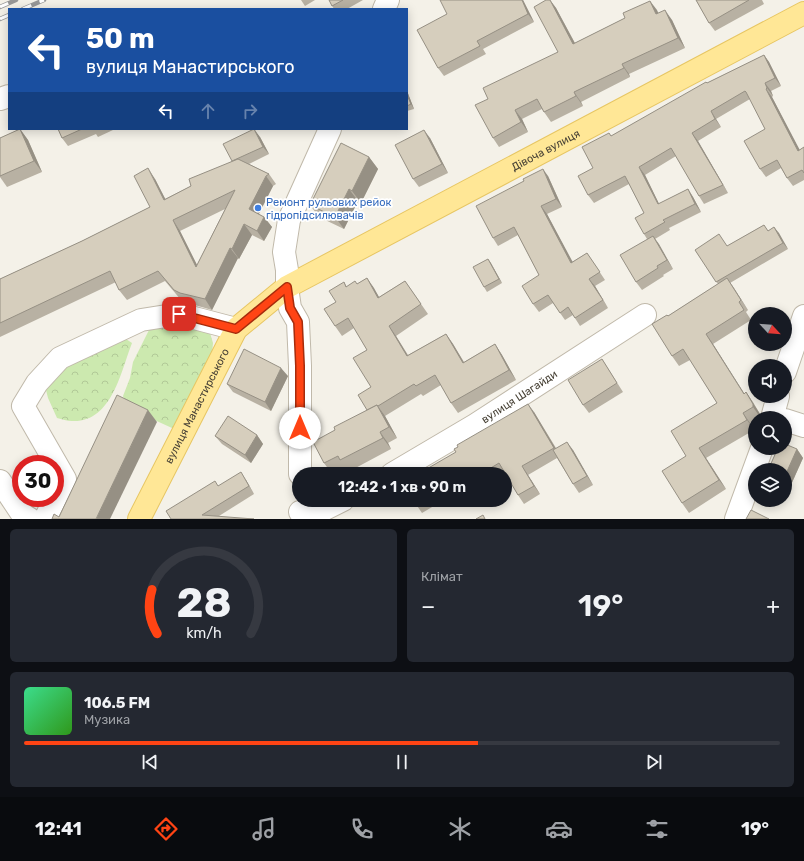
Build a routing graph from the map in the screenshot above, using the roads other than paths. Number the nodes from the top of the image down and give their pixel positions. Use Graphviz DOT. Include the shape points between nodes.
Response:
graph roads {
  1 [pos="804,13"];
  2 [pos="330,130"];
  3 [pos="287,287"];
  4 [pos="645,315"];
  5 [pos="804,316"];
  6 [pos="236,329"];
  7 [pos="789,359"];
  8 [pos="792,420"];
  9 [pos="804,426"];
  10 [pos="759,455"];
  11 [pos="300,467"];
  12 [pos="404,467"];
  13 [pos="0,481"];
  14 [pos="329,507"];
  15 [pos="300,510"];
  16 [pos="30,519"];
  17 [pos="45,519"];
  18 [pos="139,519"];
  19 [pos="736,519"];
  1 -- 3 [label="main road, Дівоча вулиця"];
  2 -- 3 [label="street" via="289,220 284,252"];
  3 -- 6 [label="main road, вулиця Манастирського"];
  3 -- 11 [label="street" via="290,308 298,322"];
  4 -- 12 [label="street, вулиця Шагайди" via="475,425"];
  5 -- 7 [label="street"];
  6 -- 17 [label="street" via="179,314 141,320 60,358 37,383 23,406 65,479"];
  6 -- 18 [label="main road, вулиця Манастирського"];
  8 -- 9 [label="street"];
  10 -- 19 [label="street"];
  13 -- 16 [label="street" via="22,514"];
  14 -- 15 [label="street" via="321,511"];
}
